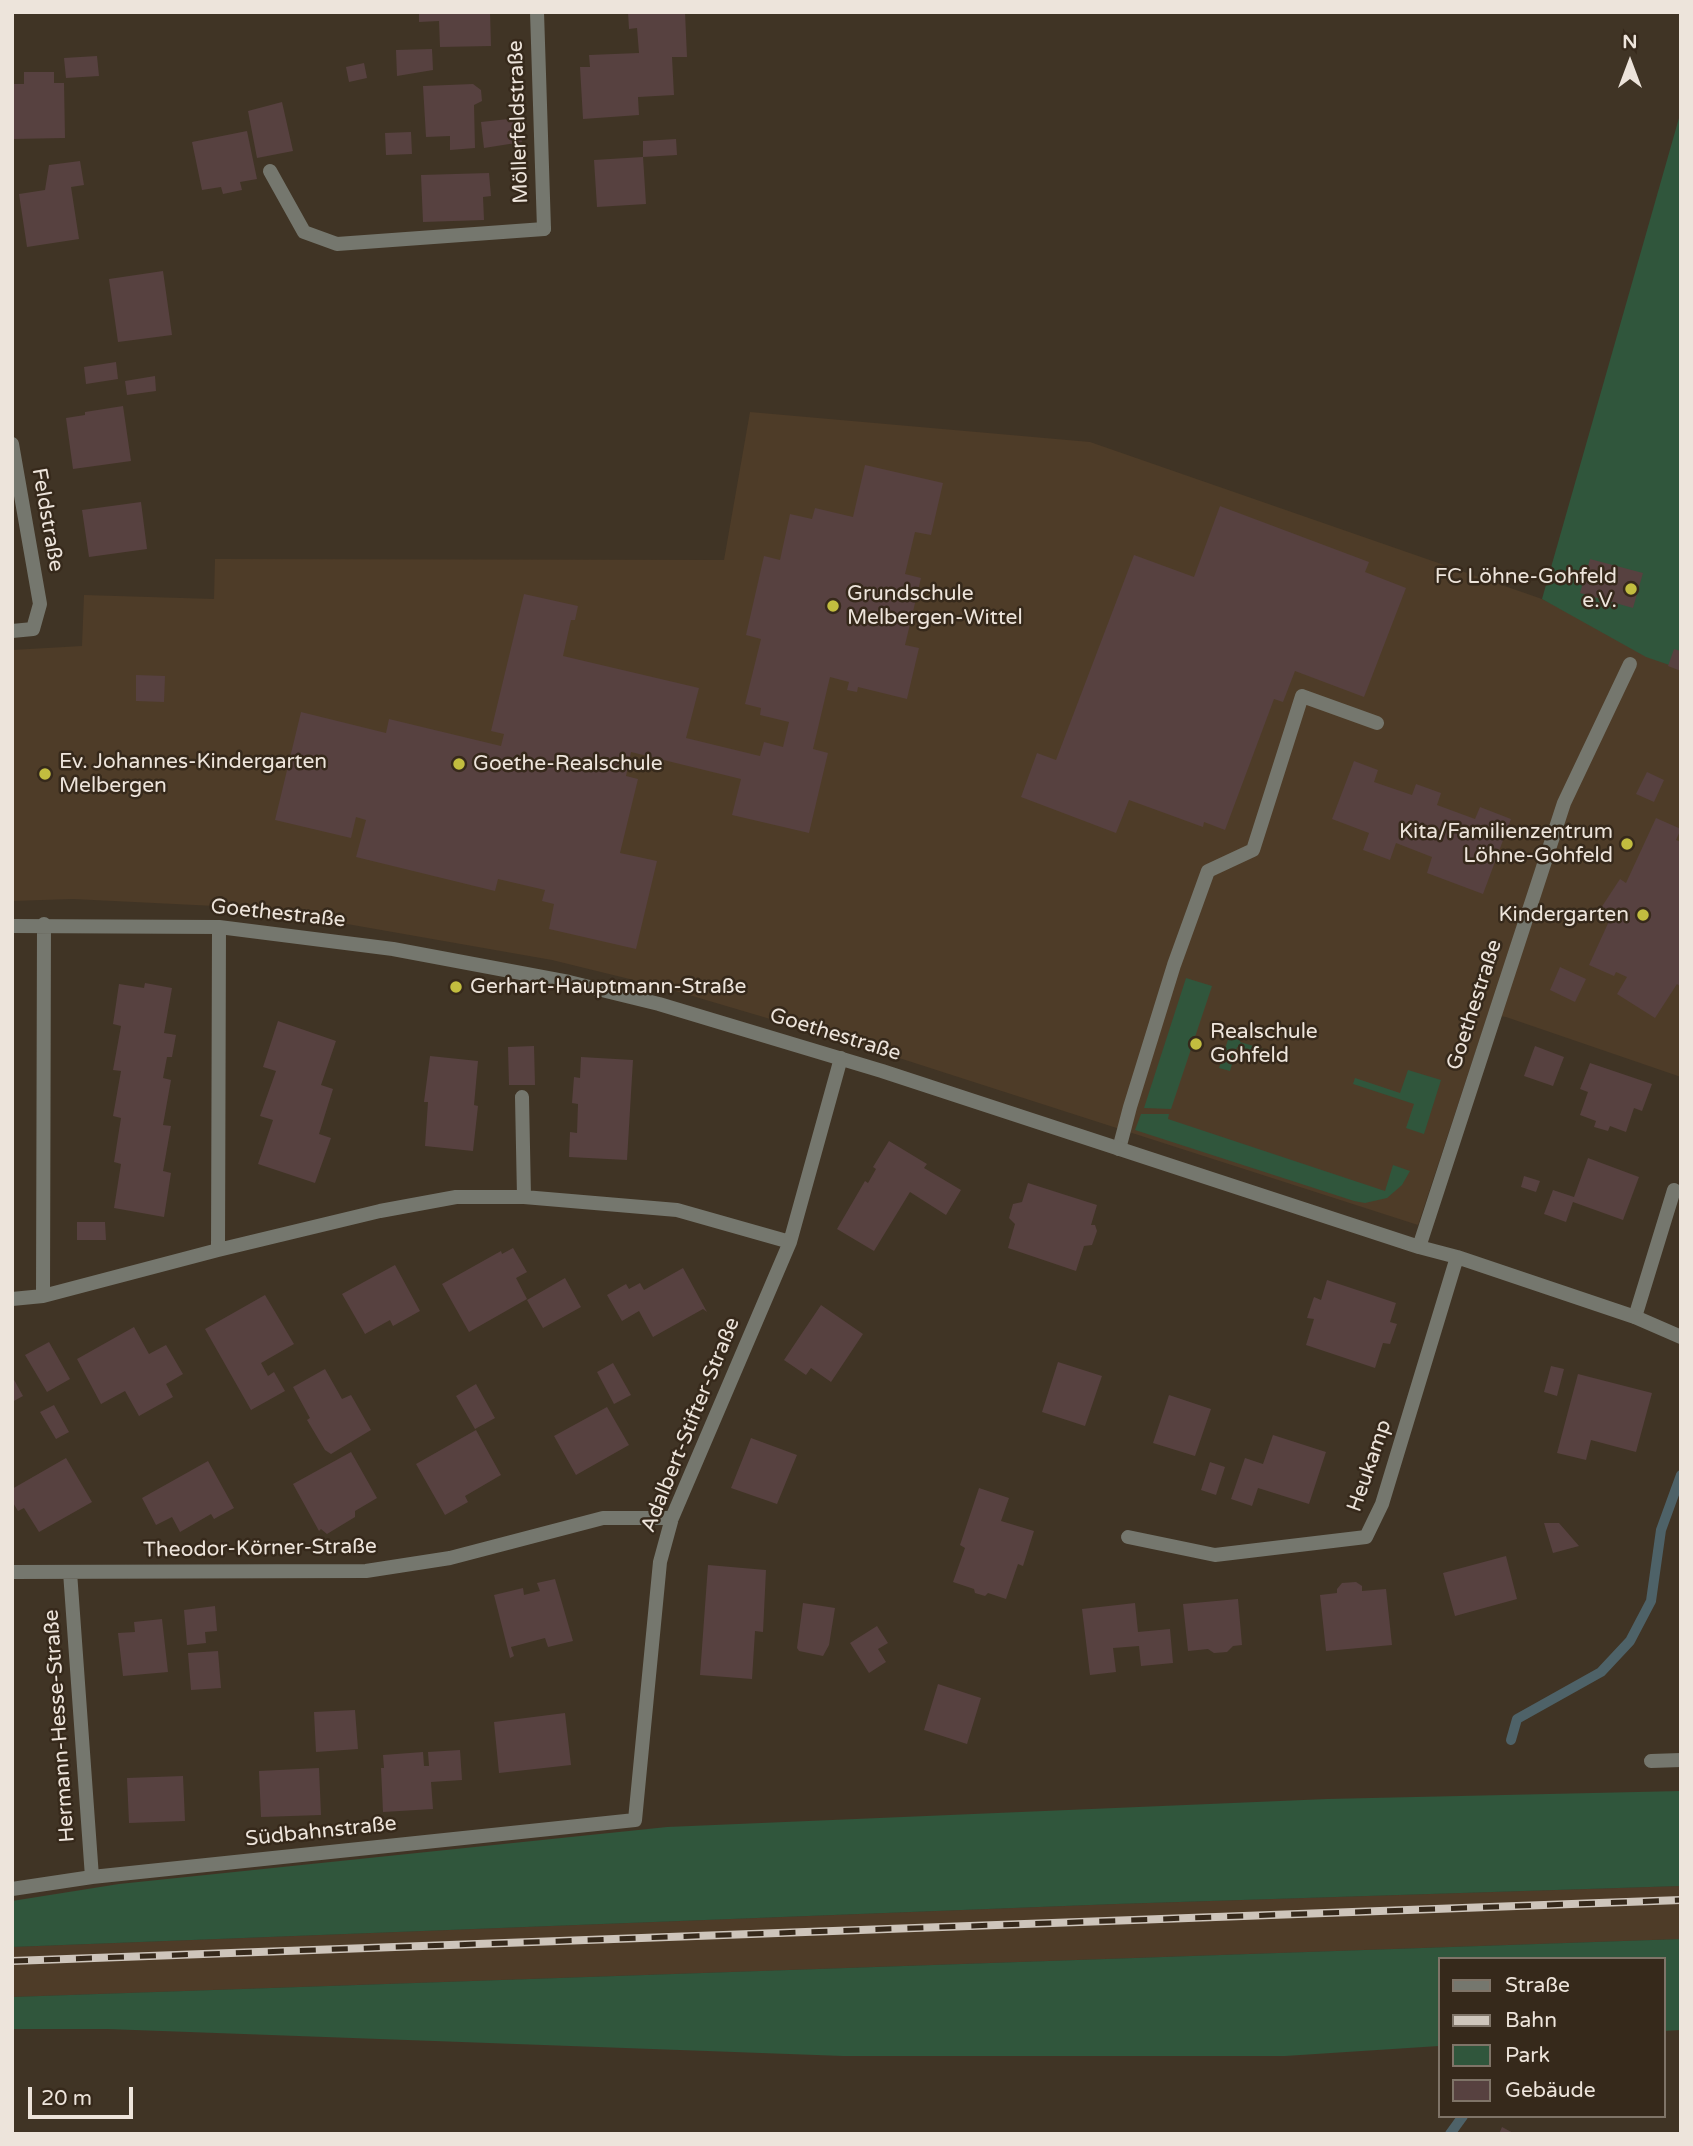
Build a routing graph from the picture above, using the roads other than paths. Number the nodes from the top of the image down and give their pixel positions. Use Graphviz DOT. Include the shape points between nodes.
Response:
graph roads {
  1 [pos="537,12"];
  2 [pos="270,171"];
  3 [pos="12,444"];
  4 [pos="12,631"];
  5 [pos="1630,664"];
  6 [pos="1377,723"];
  7 [pos="44,924"];
  8 [pos="12,926"];
  9 [pos="219,927"];
  10 [pos="841,1058"];
  11 [pos="522,1097"];
  12 [pos="1119,1149"];
  13 [pos="1674,1189"];
  14 [pos="524,1197"];
  15 [pos="790,1242"];
  16 [pos="1419,1247"];
  17 [pos="218,1250"];
  18 [pos="1457,1257"];
  19 [pos="43,1296"];
  20 [pos="12,1299"];
  21 [pos="1635,1317"];
  22 [pos="1681,1337"];
  23 [pos="671,1518"];
  24 [pos="1128,1537"];
  25 [pos="12,1572"];
  26 [pos="70,1572"];
  27 [pos="1681,1760"];
  28 [pos="1651,1761"];
  29 [pos="635,1820"];
  30 [pos="92,1877"];
  31 [pos="12,1889"];
  1 -- 2 [label="street, Möllerfeldstraße" via="544,229 337,244 304,232"];
  3 -- 4 [label="street, Feldstraße" via="40,604 33,629"];
  5 -- 16 [label="street, Goethestraße" via="1564,803"];
  6 -- 12 [label="street" via="1302,696 1253,850 1208,872 1174,965"];
  7 -- 8 [label="street, Goethestraße"];
  7 -- 9 [label="street, Goethestraße"];
  7 -- 19 [label="street"];
  9 -- 10 [label="street, Goethestraße" via="393,948 569,982"];
  9 -- 17 [label="street"];
  10 -- 12 [label="street, Goethestraße"];
  10 -- 15 [label="street, Adalbert-Stifter-Straße"];
  11 -- 14 [label="street"];
  12 -- 16 [label="street, Goethestraße"];
  13 -- 21 [label="street"];
  14 -- 15 [label="street" via="677,1210"];
  14 -- 17 [label="street" via="456,1197"];
  15 -- 23 [label="street, Adalbert-Stifter-Straße"];
  16 -- 18 [label="street, Goethestraße"];
  17 -- 19 [label="street"];
  18 -- 21 [label="street, Goethestraße"];
  18 -- 24 [label="street, Heukamp" via="1382,1504 1366,1537 1214,1555"];
  19 -- 20 [label="street"];
  21 -- 22 [label="street, Goethestraße"];
  23 -- 26 [label="street, Theodor-Körner-Straße" via="603,1518 450,1558 366,1571"];
  23 -- 29 [label="street, Adalbert-Stifter-Straße" via="660,1562"];
  25 -- 26 [label="street, Theodor-Körner-Straße"];
  26 -- 30 [label="street, Hermann-Hesse-Straße"];
  27 -- 28 [label="street"];
  29 -- 30 [label="street, Südbahnstraße"];
  30 -- 31 [label="street, Südbahnstraße"];
}
